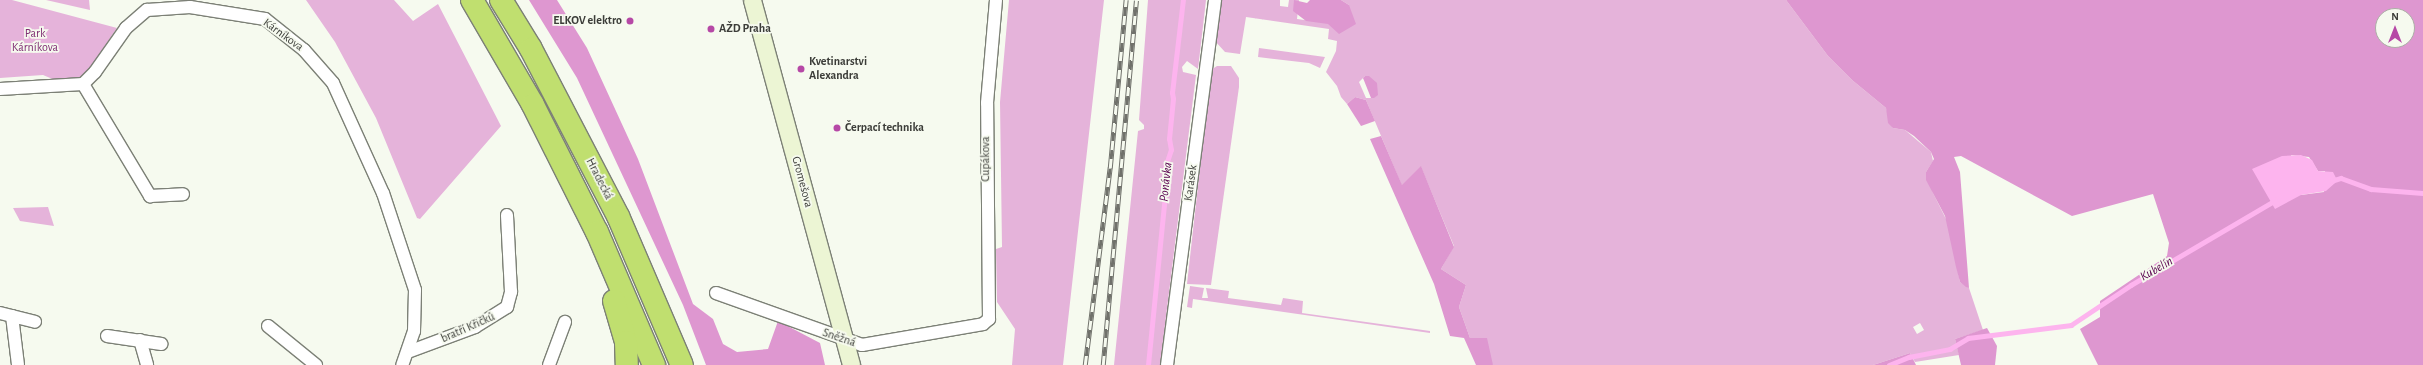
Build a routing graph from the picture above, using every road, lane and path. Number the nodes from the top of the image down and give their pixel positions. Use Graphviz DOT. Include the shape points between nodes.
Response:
graph roads {
  1 [pos="501,0"];
  2 [pos="752,0"];
  3 [pos="996,0"];
  4 [pos="1215,0"];
  5 [pos="474,3"];
  6 [pos="83,84"];
  7 [pos="0,89"];
  8 [pos="183,194"];
  9 [pos="507,215"];
  10 [pos="598,232"];
  11 [pos="716,293"];
  12 [pos="0,312"];
  13 [pos="12,316"];
  14 [pos="989,319"];
  15 [pos="35,322"];
  16 [pos="565,322"];
  17 [pos="268,326"];
  18 [pos="107,336"];
  19 [pos="845,339"];
  20 [pos="140,340"];
  21 [pos="161,344"];
  22 [pos="408,352"];
  23 [pos="18,365"];
  24 [pos="147,365"];
  25 [pos="316,365"];
  26 [pos="402,365"];
  27 [pos="549,365"];
  28 [pos="626,365"];
  29 [pos="654,365"];
  30 [pos="682,365"];
  31 [pos="851,365"];
  32 [pos="1167,365"];
  1 -- 30 [label="highway, Hradecká" via="531,49 618,216"];
  2 -- 19 [label="street, Gromešova"];
  3 -- 14 [label="street, Cupákova" via="987,103"];
  4 -- 32 [label="street, Karásek"];
  5 -- 10 [label="highway, Hradecká" via="533,105"];
  6 -- 7 [label="street"];
  6 -- 8 [label="street" via="150,196"];
  6 -- 22 [label="street, Kárníkova" via="95,72 126,28 147,10 190,7 264,19 304,50 333,83 392,217 414,290 414,331"];
  9 -- 22 [label="street, bratří Křičků" via="511,292 507,307 492,319 475,327"];
  10 -- 28 [label="highway" via="607,280 626,342"];
  10 -- 29 [label="highway, Hradecká"];
  11 -- 19 [label="street, Sněžná"];
  12 -- 13 [label="street"];
  13 -- 15 [label="street"];
  13 -- 23 [label="street"];
  14 -- 19 [label="street, Sněžná" via="983,324 868,345"];
  16 -- 27 [label="street"];
  17 -- 25 [label="street"];
  18 -- 20 [label="street"];
  19 -- 31 [label="street, Gromešova"];
  20 -- 21 [label="street"];
  20 -- 24 [label="street"];
  22 -- 26 [label="street"];
}
